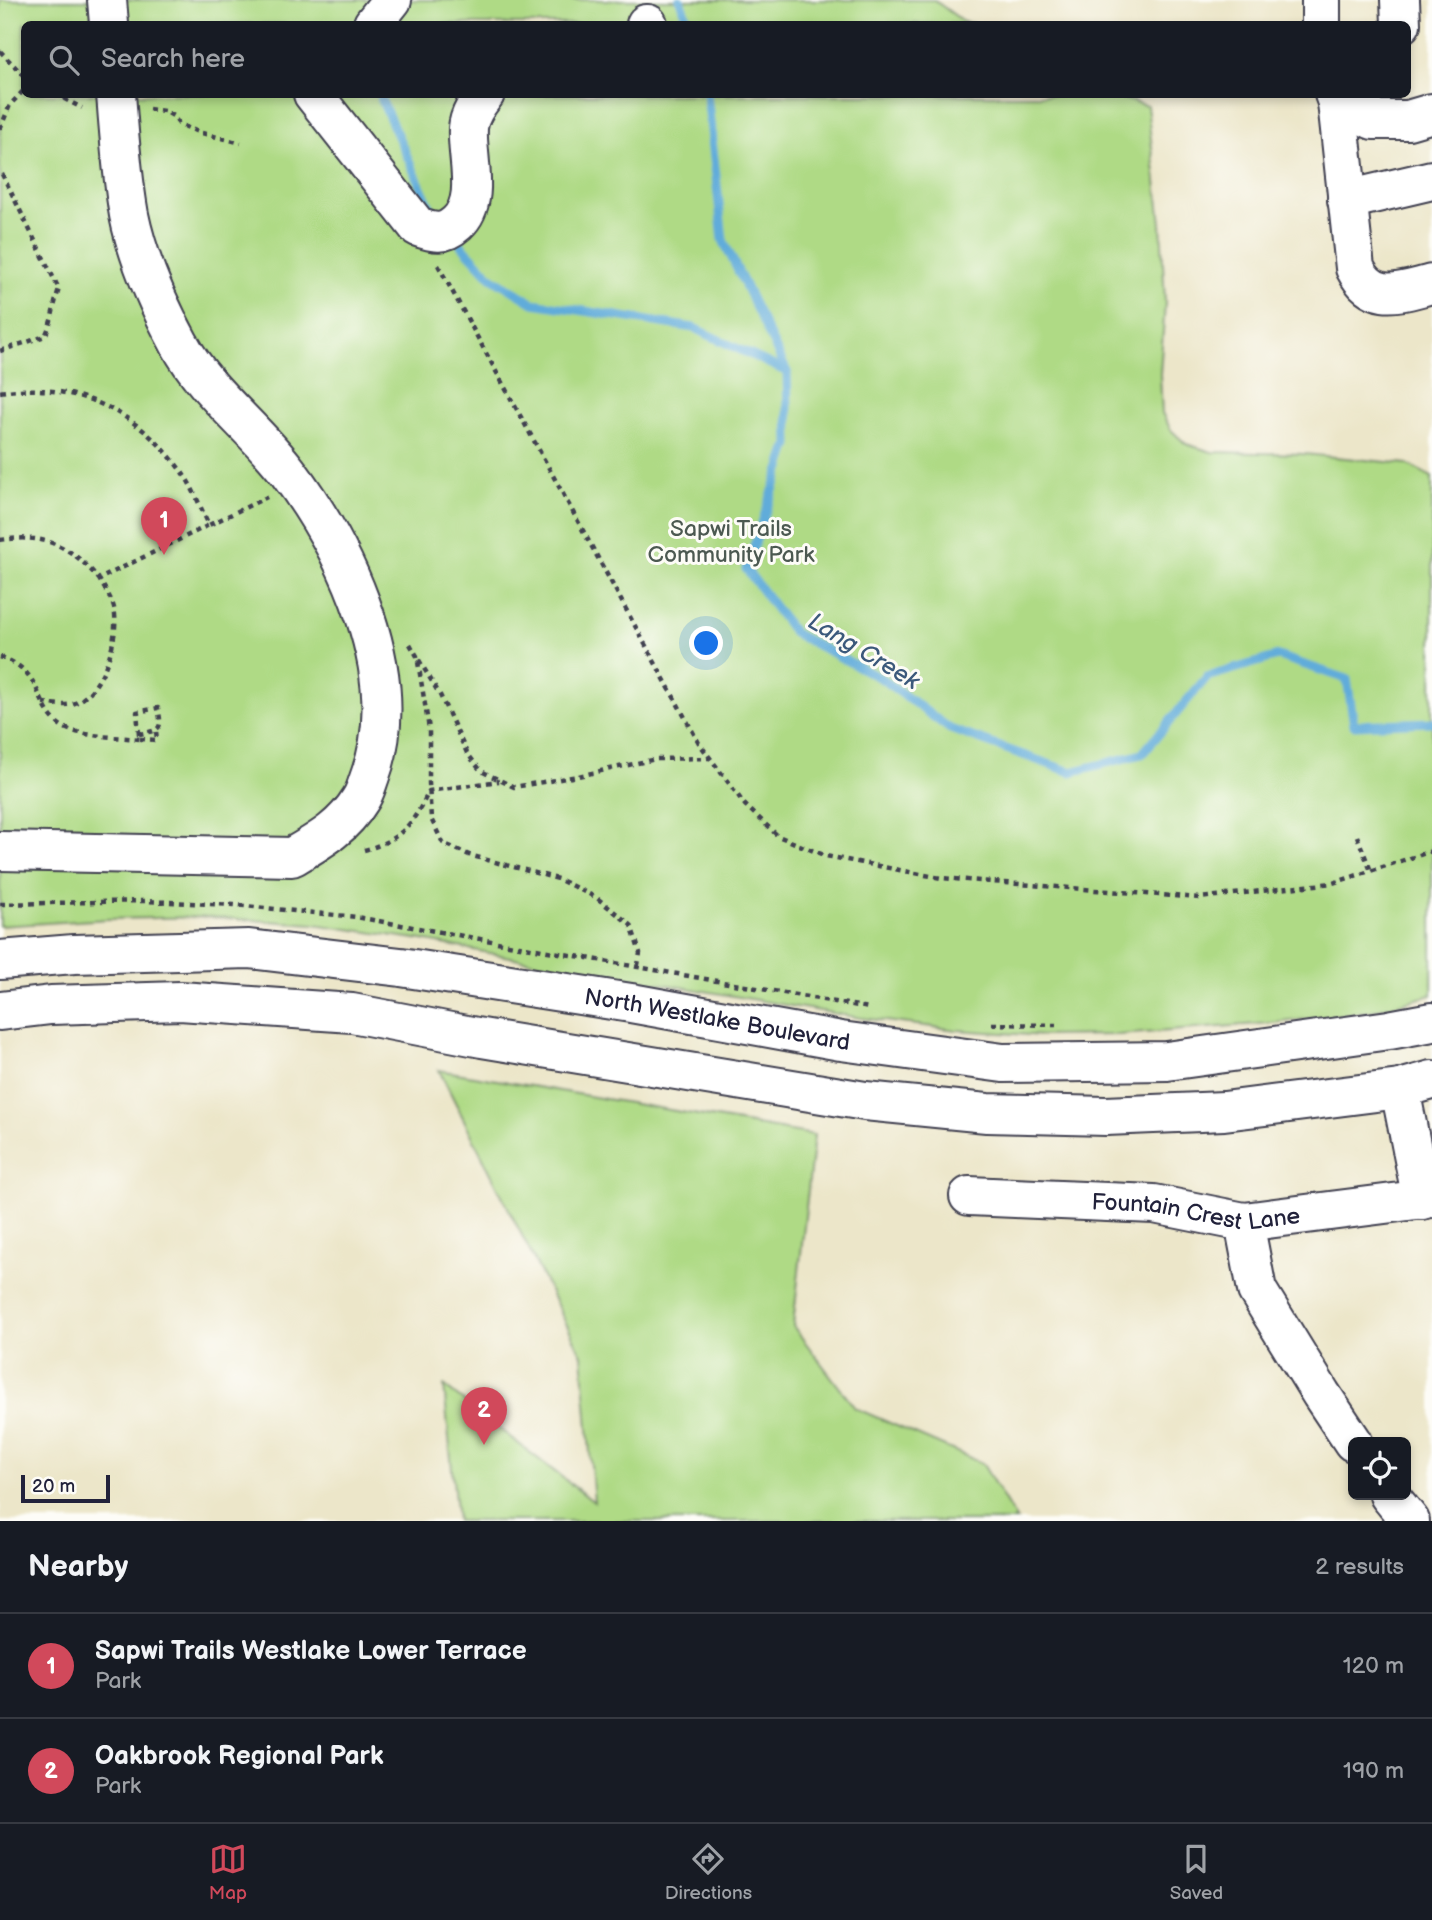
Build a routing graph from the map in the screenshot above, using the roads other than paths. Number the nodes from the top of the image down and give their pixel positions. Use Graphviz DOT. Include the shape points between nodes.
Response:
graph roads {
  1 [pos="107,0"];
  2 [pos="392,0"];
  3 [pos="1321,0"];
  4 [pos="1400,0"];
  5 [pos="110,21"];
  6 [pos="375,21"];
  7 [pos="1321,21"];
  8 [pos="1401,21"];
  9 [pos="318,98"];
  10 [pos="482,98"];
  11 [pos="1335,98"];
  12 [pos="116,100"];
  13 [pos="1415,109"];
  14 [pos="1432,180"];
  15 [pos="1347,200"];
  16 [pos="1432,284"];
  17 [pos="0,850"];
  18 [pos="0,960"];
  19 [pos="0,1011"];
  20 [pos="1432,1021"];
  21 [pos="1416,1085"];
  22 [pos="968,1196"];
  23 [pos="1427,1199"];
  24 [pos="1244,1222"];
  25 [pos="1350,1437"];
  26 [pos="1394,1500"];
  27 [pos="1410,1521"];
  1 -- 5 [label="main road"];
  2 -- 6 [label="main road"];
  3 -- 7 [label="main road"];
  4 -- 8 [label="main road"];
  9 -- 10 [label="main road" via="418,228 436,233 448,230 467,212 468,126"];
  11 -- 13 [label="main road" via="1373,120"];
  11 -- 15 [label="main road"];
  12 -- 17 [label="main road" via="130,216 154,294 180,346 206,383 264,442 320,518 363,607 379,676 377,756 361,800 331,835 292,857"];
  14 -- 15 [label="main road"];
  15 -- 16 [label="main road" via="1355,268 1362,282 1373,290 1397,293"];
  18 -- 20 [label="main road, North Westlake Boulevard" via="249,949 401,967 877,1047 1003,1063 1167,1061"];
  19 -- 21 [label="main road" via="180,1001 352,1013 852,1099 987,1113 1106,1116 1224,1111"];
  21 -- 23 [label="main road, Fountain Crest Lane"];
  22 -- 24 [label="main road, Fountain Crest Lane" via="1154,1204"];
  23 -- 24 [label="main road, Fountain Crest Lane"];
  24 -- 25 [label="main road" via="1257,1290"];
  26 -- 27 [label="main road"];
}
